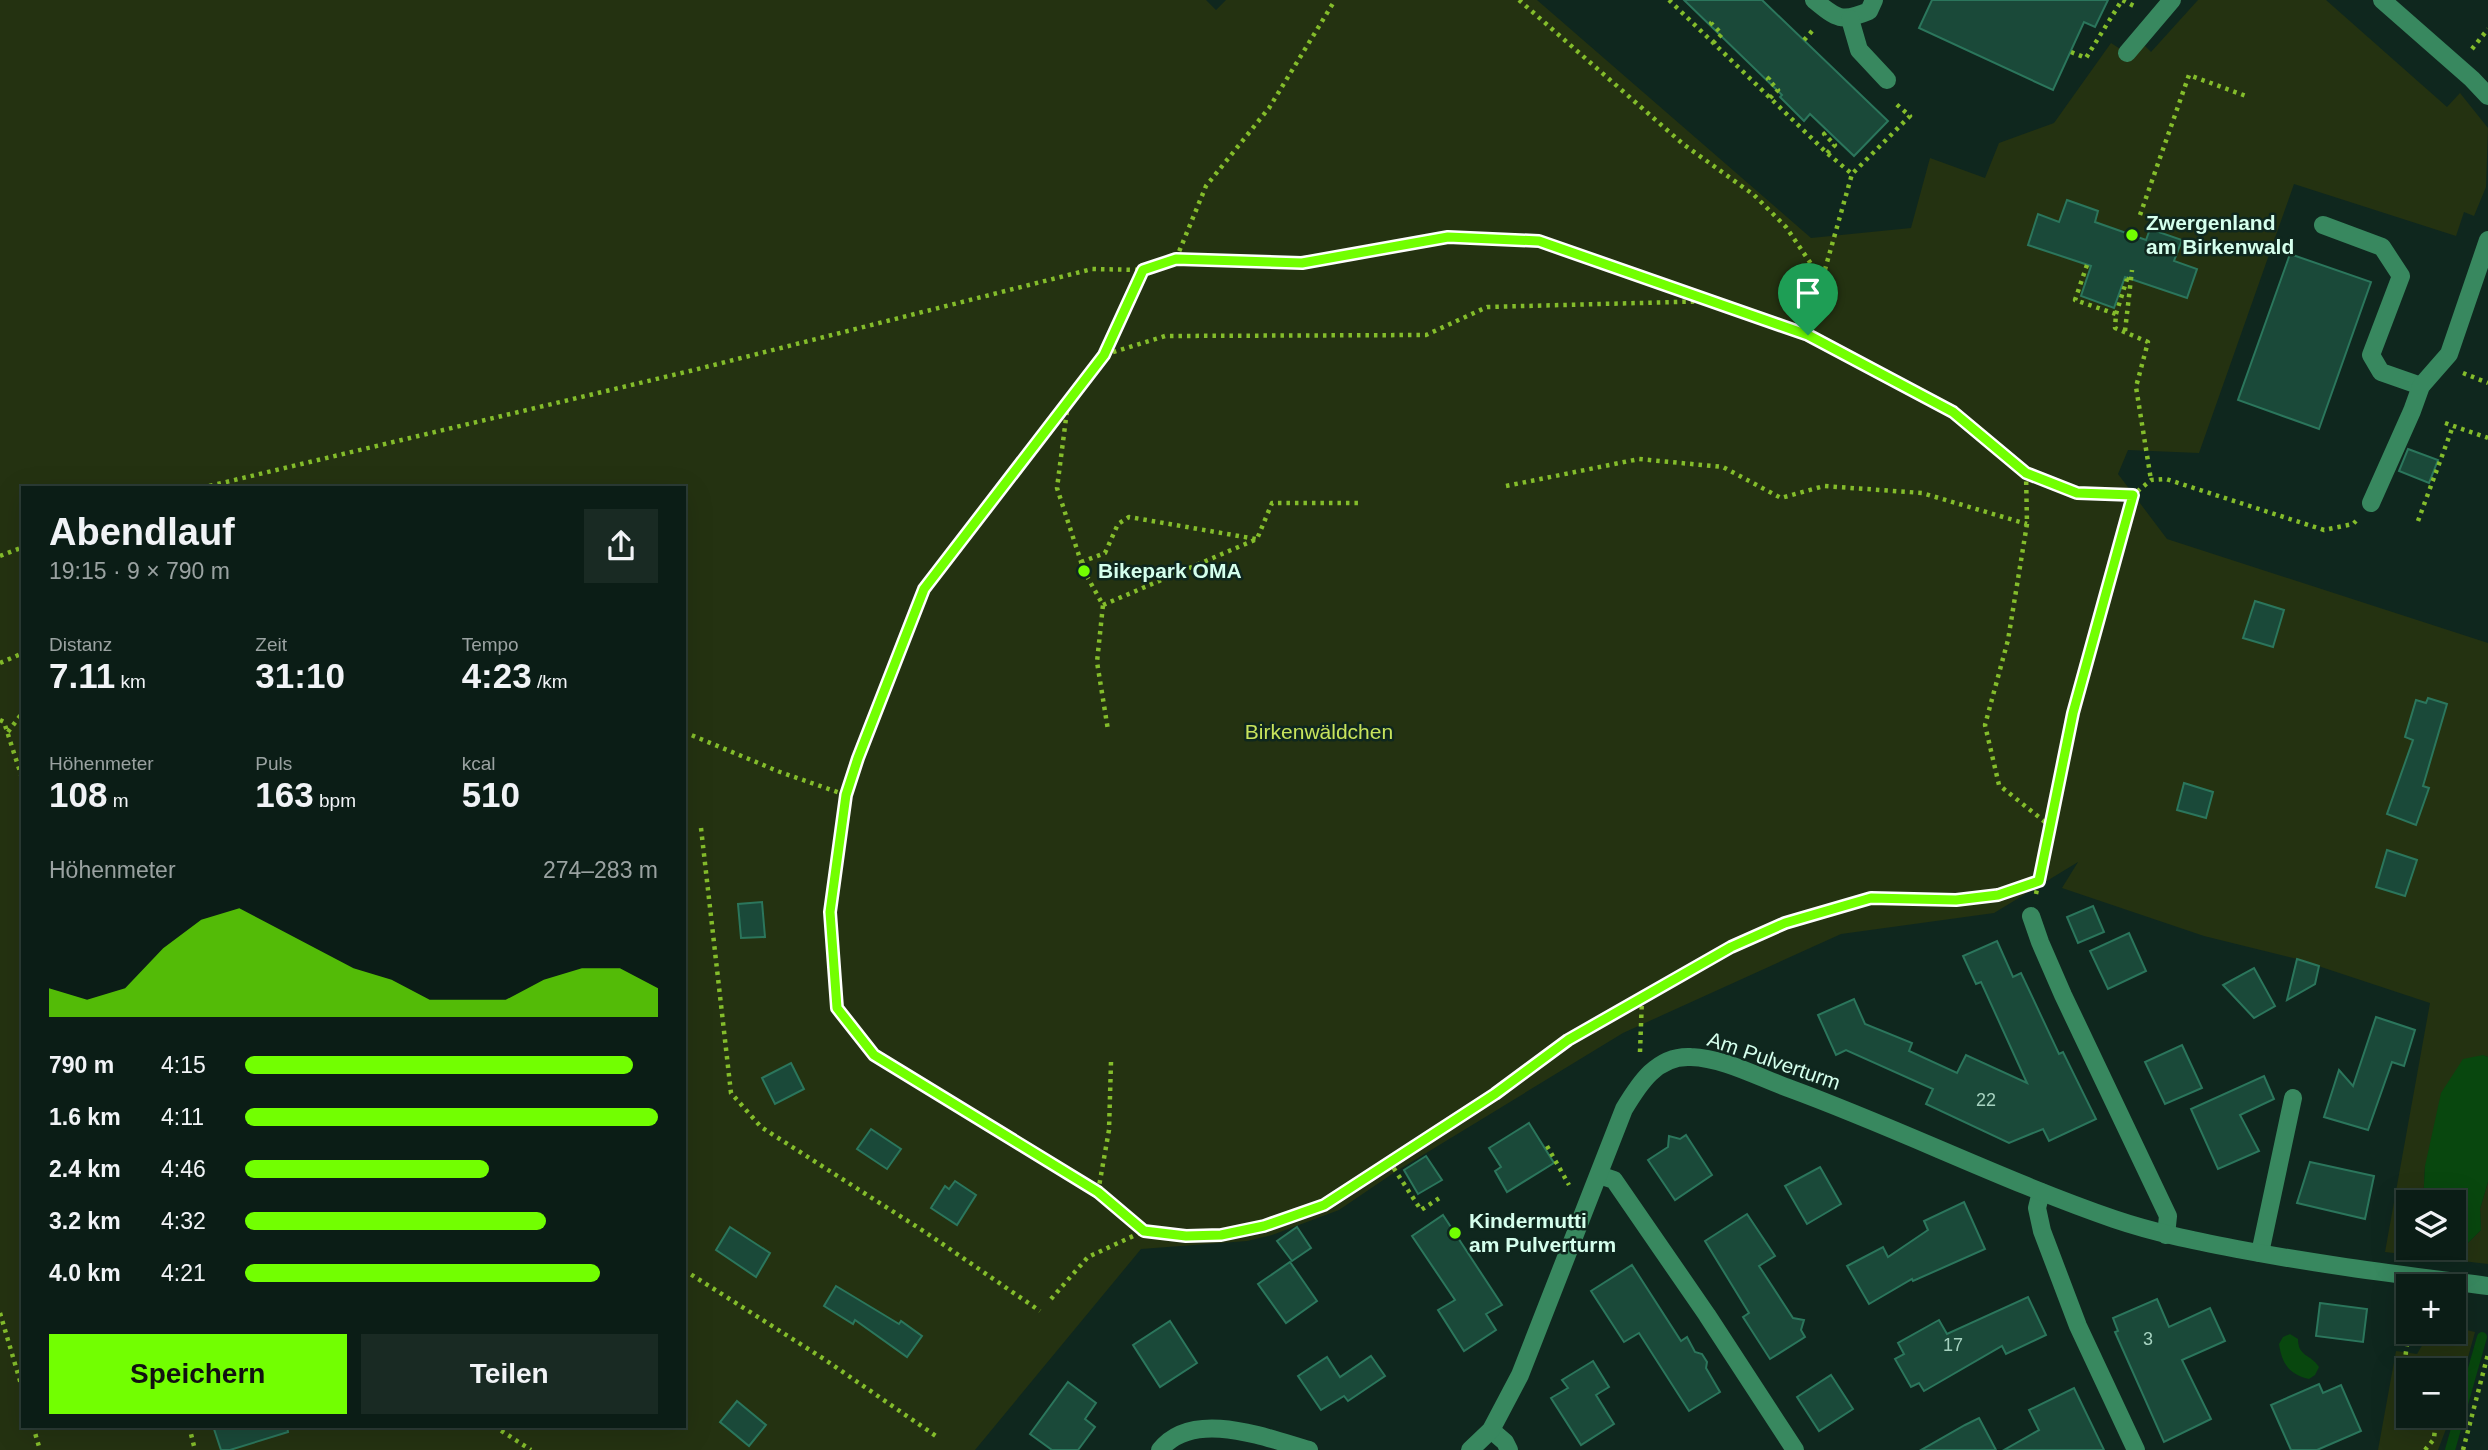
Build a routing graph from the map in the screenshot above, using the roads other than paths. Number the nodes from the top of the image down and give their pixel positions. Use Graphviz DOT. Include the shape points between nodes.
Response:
graph roads {
  1 [pos="1814,0"];
  2 [pos="1874,0"];
  3 [pos="2172,0"];
  4 [pos="2382,0"];
  5 [pos="1850,19"];
  6 [pos="2127,53"];
  7 [pos="1887,80"];
  8 [pos="2488,96"];
  9 [pos="2322,225"];
  10 [pos="2488,240"];
  11 [pos="2421,386"];
  12 [pos="2371,503"];
  13 [pos="2031,916"];
  14 [pos="2293,1098"];
  15 [pos="1599,1175"];
  16 [pos="2041,1192"];
  17 [pos="2166,1235"];
  18 [pos="2260,1253"];
  19 [pos="2488,1286"];
  20 [pos="1491,1430"];
  21 [pos="1160,1450"];
  22 [pos="1309,1450"];
  23 [pos="1470,1450"];
  24 [pos="1509,1450"];
  25 [pos="1795,1450"];
  26 [pos="2136,1450"];
  1 -- 5 [label="street" via="1832,15"];
  2 -- 5 [label="street" via="1869,11"];
  3 -- 6 [label="street"];
  4 -- 8 [label="street"];
  5 -- 7 [label="street" via="1858,50"];
  9 -- 11 [label="street" via="2382,247 2401,276 2371,355 2381,372"];
  10 -- 11 [label="street" via="2449,354"];
  11 -- 12 [label="street"];
  13 -- 17 [label="street" via="2063,995 2168,1216"];
  14 -- 18 [label="street"];
  15 -- 16 [label="street, Am Pulverturm" via="1624,1109 1641,1081 1672,1058 1692,1056 1846,1110"];
  15 -- 20 [label="street, Am Pulverturm" via="1520,1375"];
  15 -- 25 [label="street" via="1614,1180"];
  16 -- 17 [label="street, Am Pulverturm"];
  16 -- 26 [label="street" via="2037,1208 2042,1231 2078,1326"];
  17 -- 18 [label="street, Am Pulverturm"];
  18 -- 19 [label="street, Am Pulverturm"];
  20 -- 23 [label="street, Am Pulverturm"];
  20 -- 24 [label="street"];
  21 -- 22 [label="street" via="1169,1438 1223,1428"];
}
